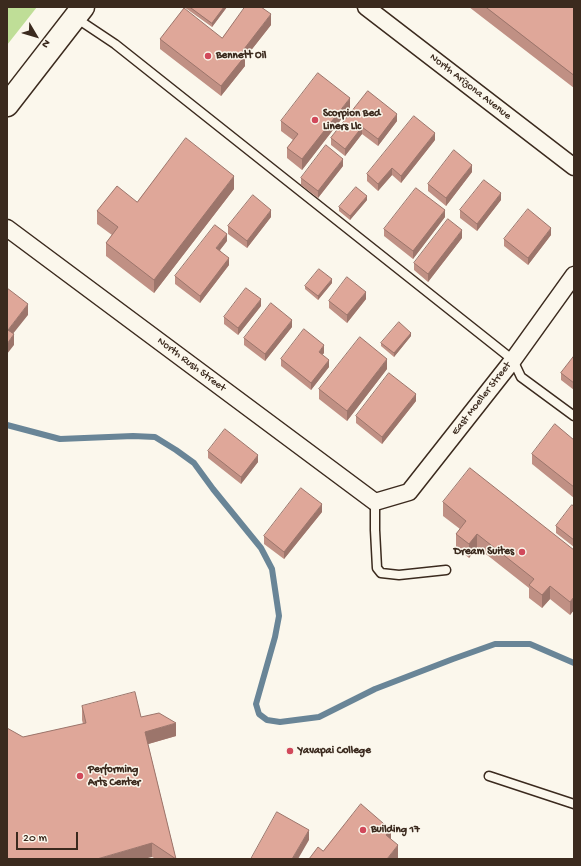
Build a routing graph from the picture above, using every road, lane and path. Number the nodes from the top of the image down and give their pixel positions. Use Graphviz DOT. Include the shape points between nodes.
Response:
graph roads {
  1 [pos="366,7"];
  2 [pos="79,12"];
  3 [pos="7,105"];
  4 [pos="574,167"];
  5 [pos="7,228"];
  6 [pos="574,275"];
  7 [pos="513,360"];
  8 [pos="574,416"];
  9 [pos="375,502"];
  10 [pos="446,570"];
  11 [pos="488,776"];
  12 [pos="574,804"];
  1 -- 4 [label="street, North Arizona Avenue"];
  2 -- 3 [label="main road"];
  2 -- 7 [label="lane" via="115,44"];
  5 -- 9 [label="street, North Rush Street"];
  6 -- 7 [label="street, East Moeller Street"];
  7 -- 8 [label="lane" via="522,377"];
  7 -- 9 [label="street, East Moeller Street" via="409,492"];
  9 -- 10 [label="lane" via="377,568 381,573 399,575"];
  11 -- 12 [label="lane"];
}
